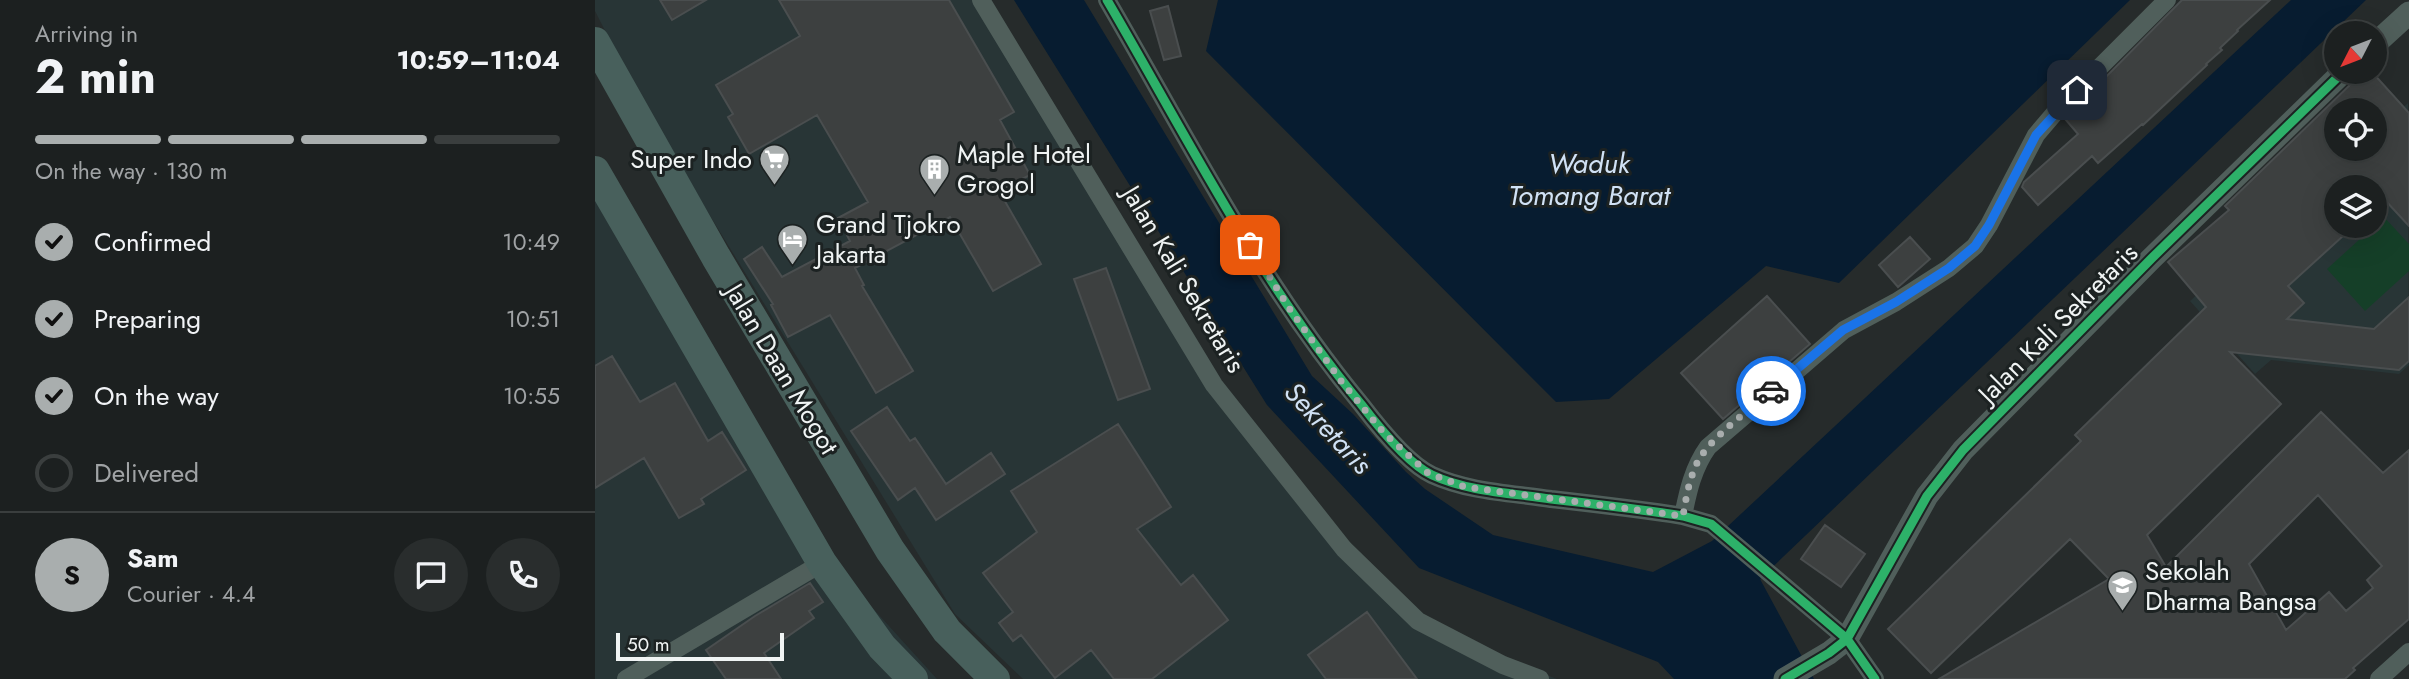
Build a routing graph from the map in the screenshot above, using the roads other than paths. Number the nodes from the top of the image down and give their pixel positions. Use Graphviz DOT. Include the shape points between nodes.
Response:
graph roads {
  1 [pos="981,0"];
  2 [pos="2167,0"];
  3 [pos="1110,1"];
  4 [pos="2409,13"];
  5 [pos="2387,33"];
  6 [pos="595,42"];
  7 [pos="2331,84"];
  8 [pos="595,171"];
  9 [pos="1683,516"];
  10 [pos="822,563"];
  11 [pos="1838,646"];
  12 [pos="2409,652"];
  13 [pos="626,679"];
  14 [pos="913,679"];
  15 [pos="995,679"];
  16 [pos="1540,679"];
  17 [pos="1785,679"];
  18 [pos="1875,679"];
  19 [pos="2378,679"];
  1 -- 16 [label="street, Jalan Kali Sekretaris" via="1214,385 1343,549 1418,621"];
  2 -- 9 [label="street" via="2036,135 1975,246 1907,296 1843,330 1708,447 1697,462"];
  3 -- 9 [label="street" via="1198,162 1289,308 1341,381 1402,450 1428,473 1465,487"];
  4 -- 5 [label="street"];
  6 -- 15 [label="highway, Jalan Daan Mogot" via="890,550 947,631"];
  7 -- 11 [label="street, Jalan Kali Sekretaris" via="1963,450 1927,496"];
  8 -- 10 [label="highway"];
  9 -- 11 [label="street" via="1710,524 1791,591"];
  10 -- 13 [label="street"];
  10 -- 14 [label="highway" via="882,647"];
  11 -- 17 [label="street"];
  11 -- 18 [label="street"];
  12 -- 19 [label="street"];
}
